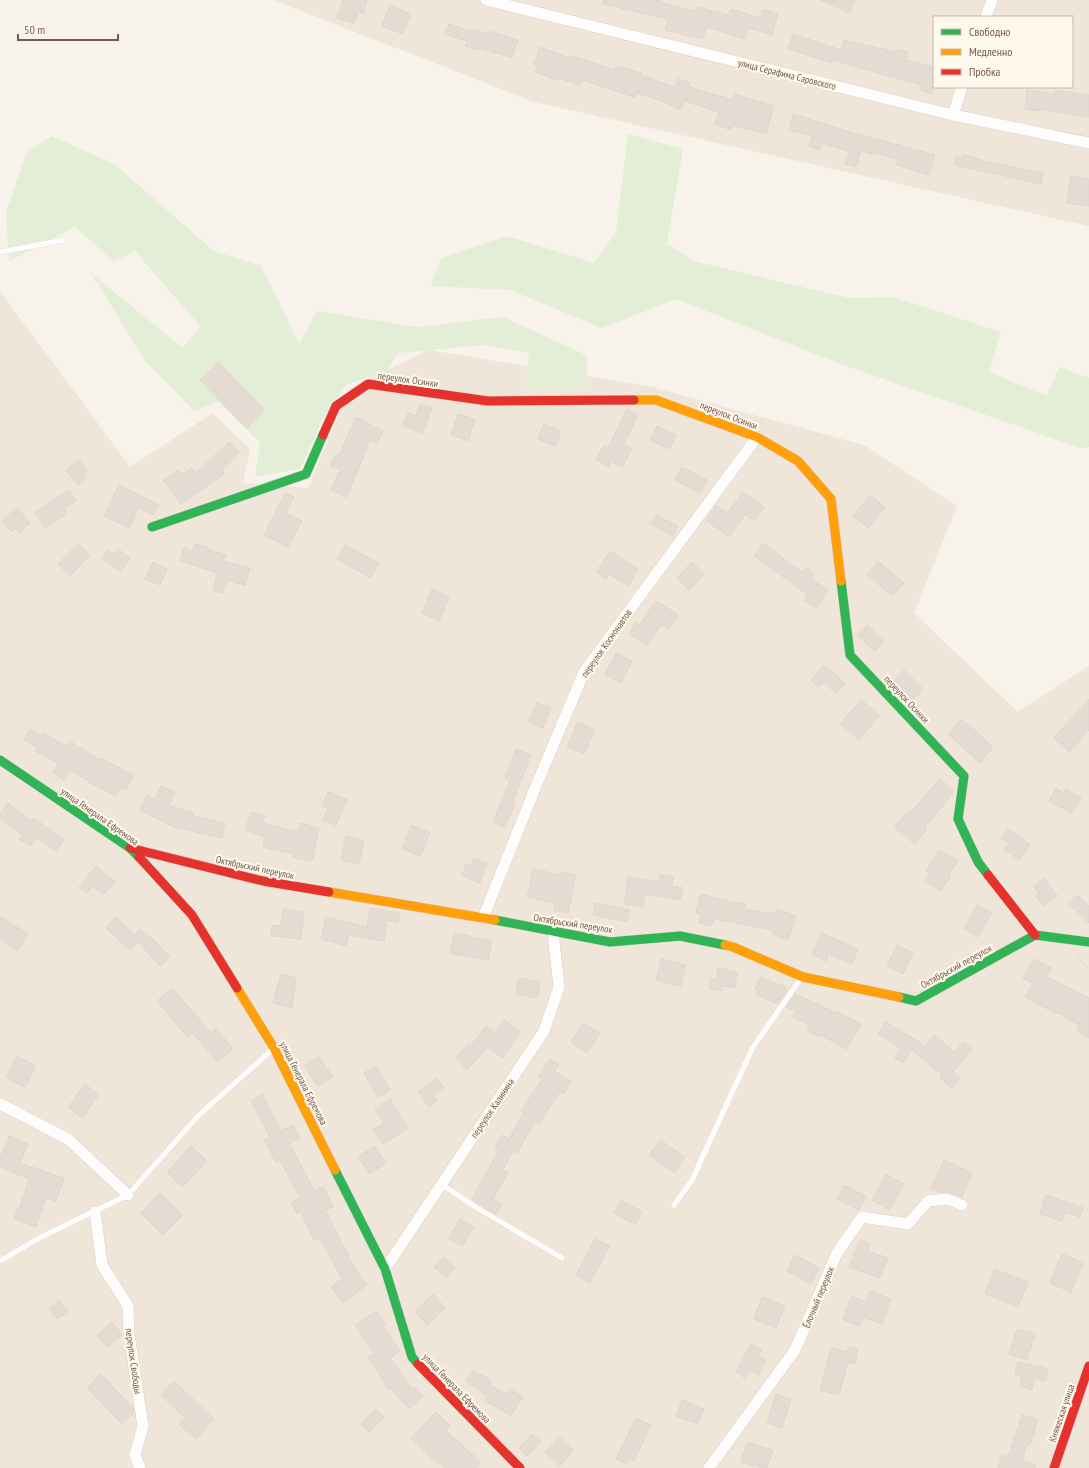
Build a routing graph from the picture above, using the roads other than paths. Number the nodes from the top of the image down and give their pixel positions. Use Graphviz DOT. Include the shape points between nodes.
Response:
graph roads {
  1 [pos="486,0"];
  2 [pos="992,0"];
  3 [pos="986,16"];
  4 [pos="962,88"];
  5 [pos="953,115"];
  6 [pos="1089,143"];
  7 [pos="64,240"];
  8 [pos="0,252"];
  9 [pos="757,437"];
  10 [pos="152,527"];
  11 [pos="0,760"];
  12 [pos="130,848"];
  13 [pos="483,918"];
  14 [pos="553,932"];
  15 [pos="1034,935"];
  16 [pos="1089,942"];
  17 [pos="802,977"];
  18 [pos="274,1048"];
  19 [pos="0,1104"];
  20 [pos="441,1184"];
  21 [pos="128,1194"];
  22 [pos="674,1205"];
  23 [pos="962,1205"];
  24 [pos="95,1212"];
  25 [pos="562,1258"];
  26 [pos="0,1261"];
  27 [pos="385,1269"];
  28 [pos="1089,1366"];
  29 [pos="140,1468"];
  30 [pos="520,1468"];
  31 [pos="709,1468"];
  32 [pos="1054,1468"];
  1 -- 5 [label="street, улица Серафима Саровского"];
  2 -- 3 [label="street"];
  4 -- 5 [label="street"];
  5 -- 6 [label="street, улица Серафима Саровского"];
  7 -- 8 [label="lane"];
  9 -- 10 [label="street, переулок Осинки" via="656,400 488,401 368,384 336,406 306,474"];
  9 -- 13 [label="street, переулок Космонавтов" via="584,672"];
  9 -- 15 [label="street, переулок Осинки" via="798,461 831,499 850,656 964,776 958,819 978,862"];
  11 -- 12 [label="street, улица Генерала Ефремова"];
  12 -- 13 [label="street, Октябрьский переулок" via="263,881"];
  12 -- 18 [label="street, улица Генерала Ефремова" via="192,915"];
  13 -- 14 [label="street, Октябрьский переулок"];
  14 -- 17 [label="street, Октябрьский переулок" via="610,942 680,936 733,947"];
  14 -- 20 [label="street, переулок Калинина" via="559,987 544,1031"];
  15 -- 16 [label="street"];
  15 -- 17 [label="street, Октябрьский переулок" via="916,1001"];
  17 -- 22 [label="lane" via="753,1047 692,1180"];
  18 -- 21 [label="lane" via="198,1116"];
  18 -- 27 [label="street, улица Генерала Ефремова"];
  19 -- 21 [label="street" via="68,1139"];
  20 -- 25 [label="lane"];
  20 -- 27 [label="street, переулок Калинина"];
  21 -- 24 [label="lane"];
  23 -- 31 [label="street, Ёлочный переулок" via="947,1199 928,1201 908,1224 862,1217 837,1253 795,1350"];
  24 -- 26 [label="lane" via="42,1237"];
  24 -- 29 [label="street, переулок Свободы" via="102,1265 128,1306 128,1334 143,1426 135,1455"];
  27 -- 30 [label="street, улица Генерала Ефремова" via="412,1357"];
  28 -- 32 [label="street, Княжеская улица" via="1081,1399"];
}
